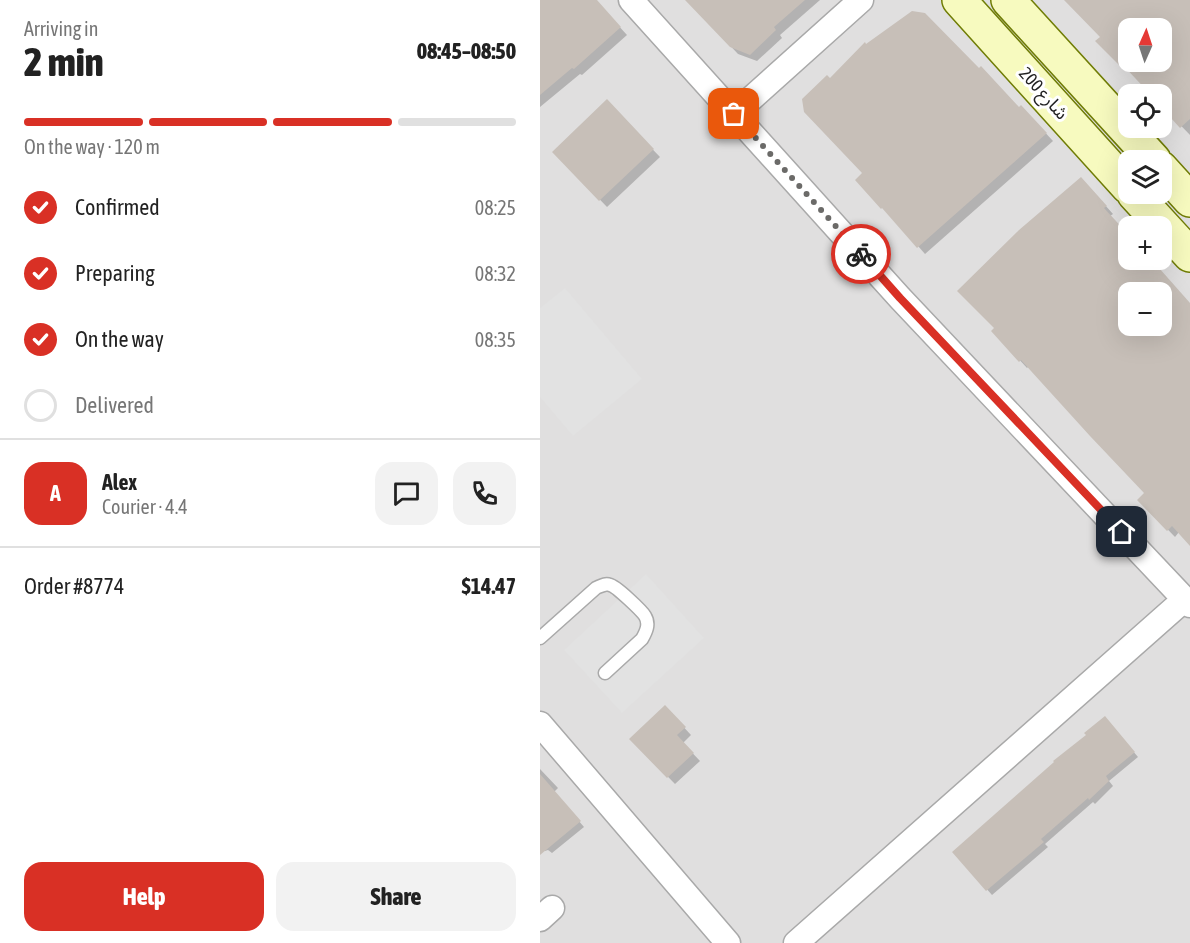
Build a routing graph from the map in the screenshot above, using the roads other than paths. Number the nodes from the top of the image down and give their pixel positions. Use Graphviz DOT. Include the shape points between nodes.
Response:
graph roads {
  1 [pos="631,0"];
  2 [pos="861,0"];
  3 [pos="959,0"];
  4 [pos="1008,0"];
  5 [pos="734,114"];
  6 [pos="1145,150"];
  7 [pos="1118,175"];
  8 [pos="1172,180"];
  9 [pos="1190,200"];
  10 [pos="1143,204"];
  11 [pos="1190,255"];
  12 [pos="1187,602"];
  13 [pos="540,638"];
  14 [pos="605,673"];
  15 [pos="540,724"];
  16 [pos="728,943"];
  17 [pos="796,943"];
  1 -- 5 [label="street"];
  2 -- 5 [label="street"];
  3 -- 7 [label="street, شارع 200"];
  4 -- 6 [label="street, شارع 200"];
  5 -- 12 [label="street" via="900,298"];
  8 -- 9 [label="street"];
  10 -- 11 [label="street"];
  12 -- 17 [label="street"];
  13 -- 14 [label="lane" via="596,588 617,588 646,617 646,632"];
  15 -- 16 [label="street"];
}
